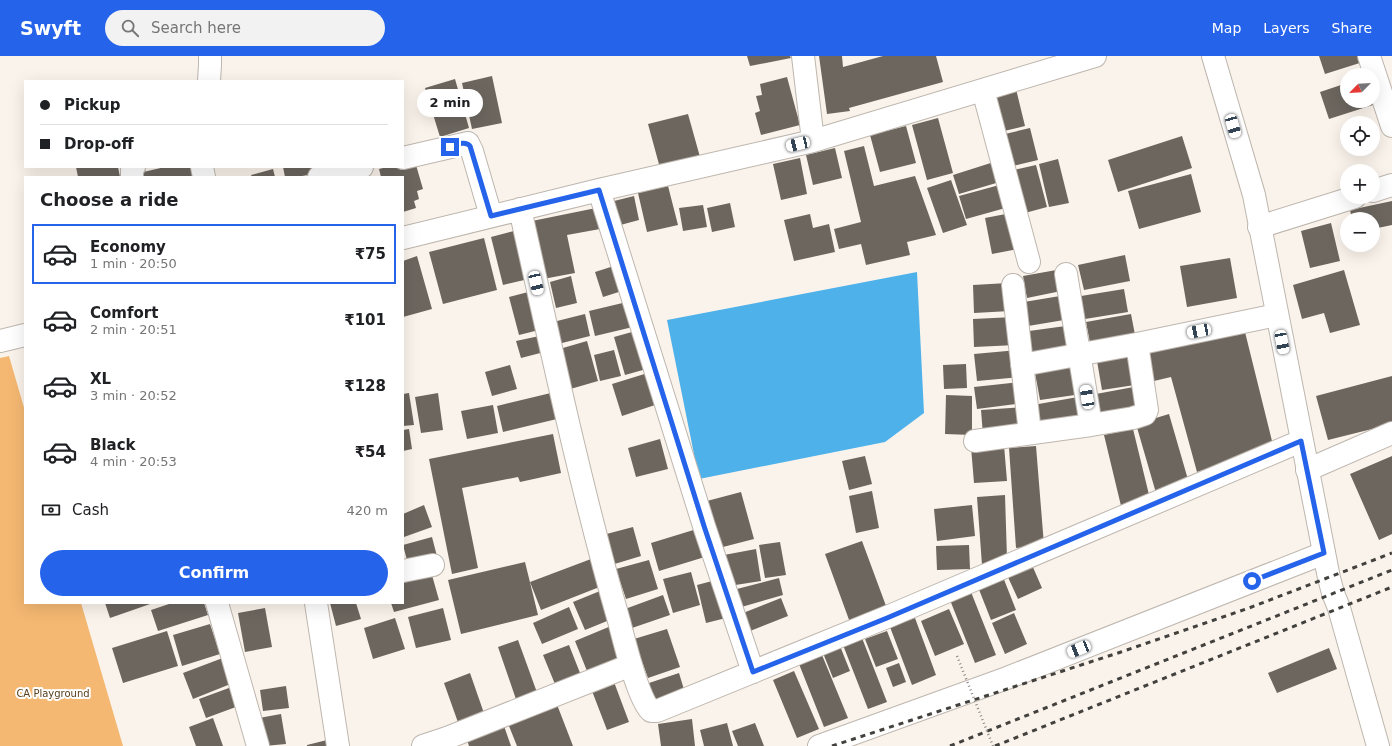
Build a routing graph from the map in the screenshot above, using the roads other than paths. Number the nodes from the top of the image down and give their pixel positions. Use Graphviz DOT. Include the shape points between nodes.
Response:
graph roads {
  1 [pos="210,56"];
  2 [pos="803,56"];
  3 [pos="1095,56"];
  4 [pos="1213,56"];
  5 [pos="1369,56"];
  6 [pos="209,80"];
  7 [pos="983,90"];
  8 [pos="1392,126"];
  9 [pos="813,141"];
  10 [pos="404,158"];
  11 [pos="358,168"];
  12 [pos="324,176"];
  13 [pos="1392,185"];
  14 [pos="1380,189"];
  15 [pos="599,190"];
  16 [pos="1340,202"];
  17 [pos="520,209"];
  18 [pos="491,216"];
  19 [pos="1260,227"];
  20 [pos="404,238"];
  21 [pos="1029,262"];
  22 [pos="1066,274"];
  23 [pos="1013,285"];
  24 [pos="1277,315"];
  25 [pos="24,335"];
  26 [pos="0,341"];
  27 [pos="1137,344"];
  28 [pos="1080,354"];
  29 [pos="1022,365"];
  30 [pos="1091,425"];
  31 [pos="1030,433"];
  32 [pos="1392,433"];
  33 [pos="975,441"];
  34 [pos="1301,441"];
  35 [pos="1307,470"];
  36 [pos="1324,553"];
  37 [pos="433,565"];
  38 [pos="404,571"];
  39 [pos="217,604"];
  40 [pos="316,604"];
  41 [pos="631,665"];
  42 [pos="753,672"];
  43 [pos="258,746"];
  44 [pos="338,746"];
  45 [pos="423,746"];
  46 [pos="819,746"];
  47 [pos="1378,746"];
  1 -- 6 [label="street"];
  2 -- 9 [label="street"];
  3 -- 7 [label="street"];
  4 -- 19 [label="street" via="1254,195"];
  5 -- 8 [label="street"];
  7 -- 9 [label="street"];
  7 -- 21 [label="street"];
  9 -- 15 [label="street"];
  10 -- 18 [label="street" via="468,143"];
  11 -- 12 [label="street"];
  13 -- 14 [label="street"];
  15 -- 17 [label="street"];
  15 -- 42 [label="street" via="704,526"];
  16 -- 19 [label="street"];
  17 -- 18 [label="street"];
  17 -- 41 [label="street" via="574,451"];
  18 -- 20 [label="street"];
  19 -- 24 [label="street"];
  22 -- 28 [label="street"];
  23 -- 29 [label="street"];
  24 -- 27 [label="street"];
  24 -- 34 [label="street"];
  25 -- 26 [label="street"];
  27 -- 28 [label="street"];
  27 -- 30 [label="street" via="1147,410 1145,414"];
  28 -- 29 [label="street"];
  28 -- 30 [label="street"];
  29 -- 31 [label="street"];
  30 -- 31 [label="street"];
  31 -- 33 [label="street"];
  32 -- 35 [label="street"];
  34 -- 35 [label="street"];
  34 -- 42 [label="street" via="887,618"];
  35 -- 36 [label="street"];
  36 -- 46 [label="street" via="1007,678"];
  36 -- 47 [label="street" via="1333,593"];
  37 -- 38 [label="street"];
  39 -- 43 [label="street"];
  40 -- 44 [label="street"];
  41 -- 42 [label="street" via="645,704 651,711"];
  41 -- 45 [label="street"];
}
